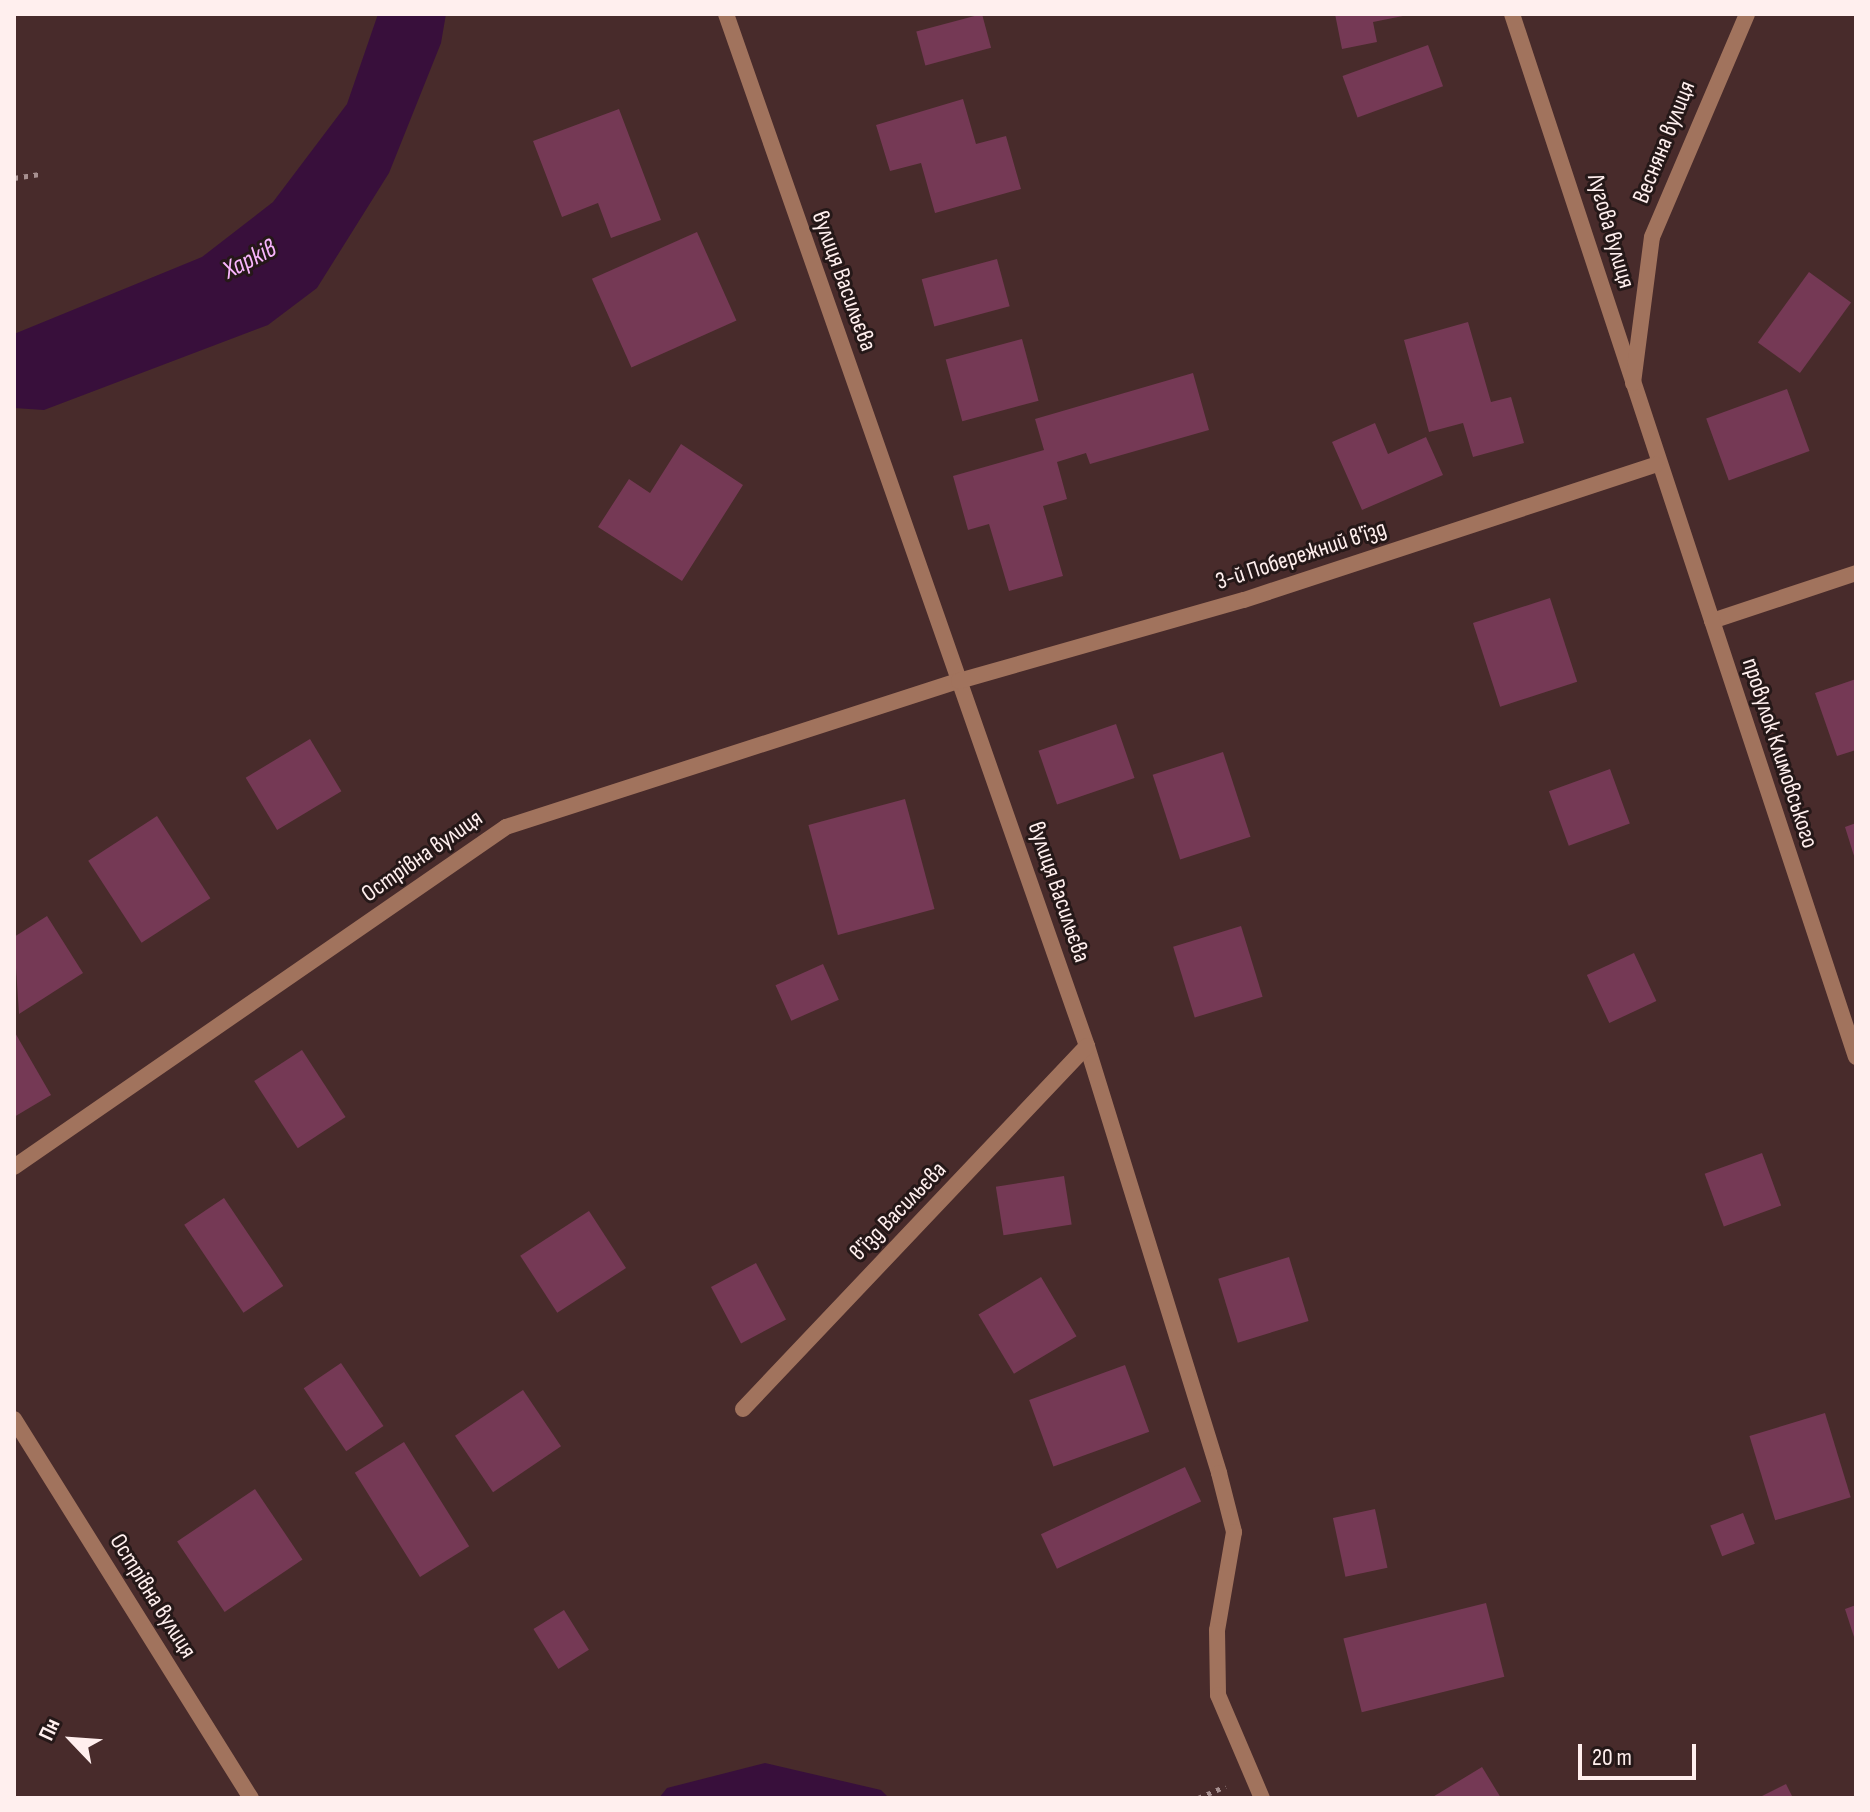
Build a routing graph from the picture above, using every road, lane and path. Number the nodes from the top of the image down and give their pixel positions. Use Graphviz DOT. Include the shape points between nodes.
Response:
graph roads {
  1 [pos="726,14"];
  2 [pos="1512,14"];
  3 [pos="1747,14"];
  4 [pos="40,174"];
  5 [pos="14,178"];
  6 [pos="1632,389"];
  7 [pos="1655,465"];
  8 [pos="1856,573"];
  9 [pos="1712,621"];
  10 [pos="959,681"];
  11 [pos="1087,1046"];
  12 [pos="1856,1057"];
  13 [pos="14,1167"];
  14 [pos="743,1409"];
  15 [pos="14,1419"];
  16 [pos="251,1798"];
  17 [pos="1262,1798"];
  1 -- 10 [label="street, вулиця Васильєва"];
  2 -- 6 [label="street, Лугова вулиця" via="1570,176"];
  3 -- 6 [label="street, Весняна вулиця" via="1652,237"];
  4 -- 5 [label="path"];
  6 -- 7 [label="street, Лугова вулиця"];
  7 -- 9 [label="street, провулок Климовського"];
  7 -- 10 [label="street, 3-й Побережний в'їзд" via="1244,600"];
  8 -- 9 [label="street"];
  9 -- 12 [label="street, провулок Климовського"];
  10 -- 11 [label="street, вулиця Васильєва"];
  10 -- 13 [label="street, Острівна вулиця" via="506,827"];
  11 -- 14 [label="street, в'їзд Васильєва"];
  11 -- 17 [label="street, вулиця Васильєва" via="1234,1532 1217,1630 1218,1695"];
  15 -- 16 [label="street, Острівна вулиця"];
}
